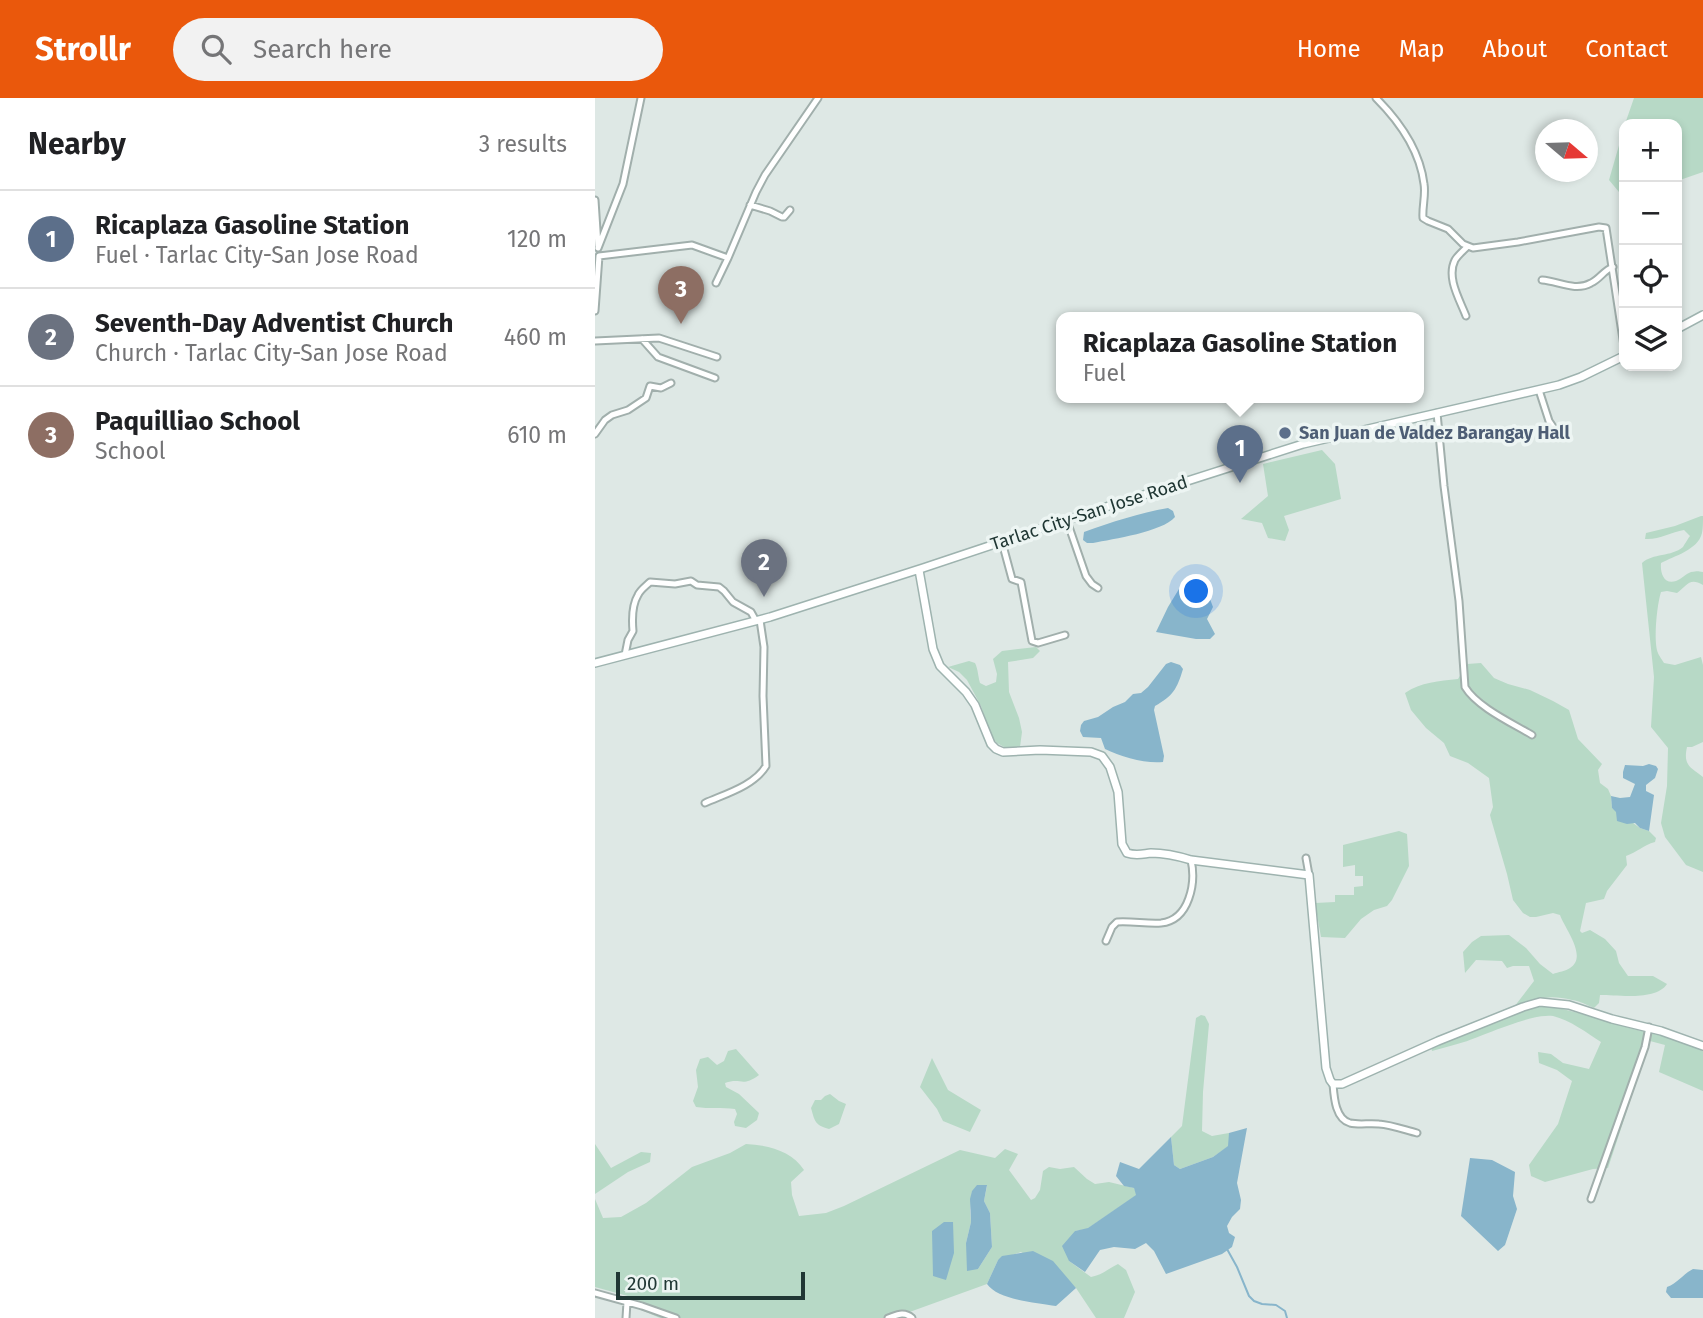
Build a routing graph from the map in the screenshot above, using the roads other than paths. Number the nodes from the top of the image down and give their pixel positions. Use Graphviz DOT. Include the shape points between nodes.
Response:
graph roads {
  1 [pos="641,98"];
  2 [pos="818,98"];
  3 [pos="1376,98"];
  4 [pos="595,200"];
  5 [pos="750,205"];
  6 [pos="790,210"];
  7 [pos="1467,247"];
  8 [pos="599,248"];
  9 [pos="599,256"];
  10 [pos="728,258"];
  11 [pos="1613,267"];
  12 [pos="1542,280"];
  13 [pos="716,283"];
  14 [pos="1619,310"];
  15 [pos="595,311"];
  16 [pos="1703,315"];
  17 [pos="1466,316"];
  18 [pos="1682,326"];
  19 [pos="642,339"];
  20 [pos="595,341"];
  21 [pos="717,357"];
  22 [pos="1619,358"];
  23 [pos="715,378"];
  24 [pos="671,383"];
  25 [pos="1539,390"];
  26 [pos="1437,413"];
  27 [pos="1555,430"];
  28 [pos="595,434"];
  29 [pos="1067,520"];
  30 [pos="1002,542"];
  31 [pos="919,570"];
  32 [pos="1098,588"];
  33 [pos="758,621"];
  34 [pos="1065,635"];
  35 [pos="625,655"];
  36 [pos="595,663"];
  37 [pos="1531,735"];
  38 [pos="705,803"];
  39 [pos="1306,858"];
  40 [pos="1191,860"];
  41 [pos="1309,875"];
  42 [pos="1106,942"];
  43 [pos="1649,1027"];
  44 [pos="1703,1045"];
  45 [pos="1333,1084"];
  46 [pos="1417,1133"];
  47 [pos="1591,1199"];
  48 [pos="595,1293"];
  49 [pos="627,1302"];
  50 [pos="626,1318"];
  51 [pos="676,1318"];
  52 [pos="888,1318"];
  53 [pos="912,1318"];
  1 -- 8 [label="street" via="628,169"];
  2 -- 5 [label="street"];
  3 -- 7 [label="street" via="1402,128 1416,155 1424,184 1423,218 1448,229"];
  4 -- 8 [label="street"];
  5 -- 6 [label="street" via="782,217"];
  5 -- 10 [label="street"];
  7 -- 11 [label="street" via="1602,227 1608,231"];
  7 -- 17 [label="street" via="1452,271"];
  8 -- 9 [label="street"];
  9 -- 10 [label="street" via="692,245"];
  9 -- 15 [label="street"];
  10 -- 13 [label="street"];
  11 -- 12 [label="street" via="1587,285"];
  11 -- 14 [label="street"];
  16 -- 18 [label="street"];
  19 -- 20 [label="street"];
  19 -- 21 [label="street" via="659,338"];
  19 -- 23 [label="street" via="657,357"];
  22 -- 25 [label="street, Tarlac City-San Jose Road" via="1570,382"];
  24 -- 28 [label="street" via="661,388 650,386 646,398 612,415"];
  25 -- 26 [label="street, Tarlac City-San Jose Road"];
  25 -- 27 [label="street"];
  26 -- 29 [label="street, Tarlac City-San Jose Road" via="1303,444"];
  26 -- 37 [label="street" via="1465,687"];
  29 -- 30 [label="street, Tarlac City-San Jose Road"];
  29 -- 32 [label="street" via="1086,576"];
  30 -- 31 [label="street, Tarlac City-San Jose Road"];
  30 -- 34 [label="street" via="1013,579 1021,582 1033,641"];
  31 -- 33 [label="street, Tarlac City-San Jose Road"];
  31 -- 40 [label="street" via="937,660 975,705 993,747 1003,752 1099,754 1110,767 1118,792 1122,844 1127,853"];
  33 -- 35 [label="street, Tarlac City-San Jose Road"];
  33 -- 35 [label="street" via="719,587 691,581 650,582 638,594"];
  33 -- 38 [label="street" via="764,647 766,766 749,782"];
  35 -- 36 [label="street, Tarlac City-San Jose Road"];
  39 -- 41 [label="street"];
  40 -- 41 [label="street"];
  40 -- 42 [label="street" via="1192,887 1175,918 1163,923 1117,922"];
  41 -- 45 [label="street" via="1326,1068"];
  43 -- 44 [label="street"];
  43 -- 45 [label="street" via="1541,1002"];
  43 -- 47 [label="street" via="1646,1047"];
  45 -- 46 [label="street" via="1334,1099 1345,1121"];
  48 -- 49 [label="street"];
  49 -- 50 [label="street"];
  49 -- 51 [label="street"];
  52 -- 53 [label="street" via="902,1313"];
}
